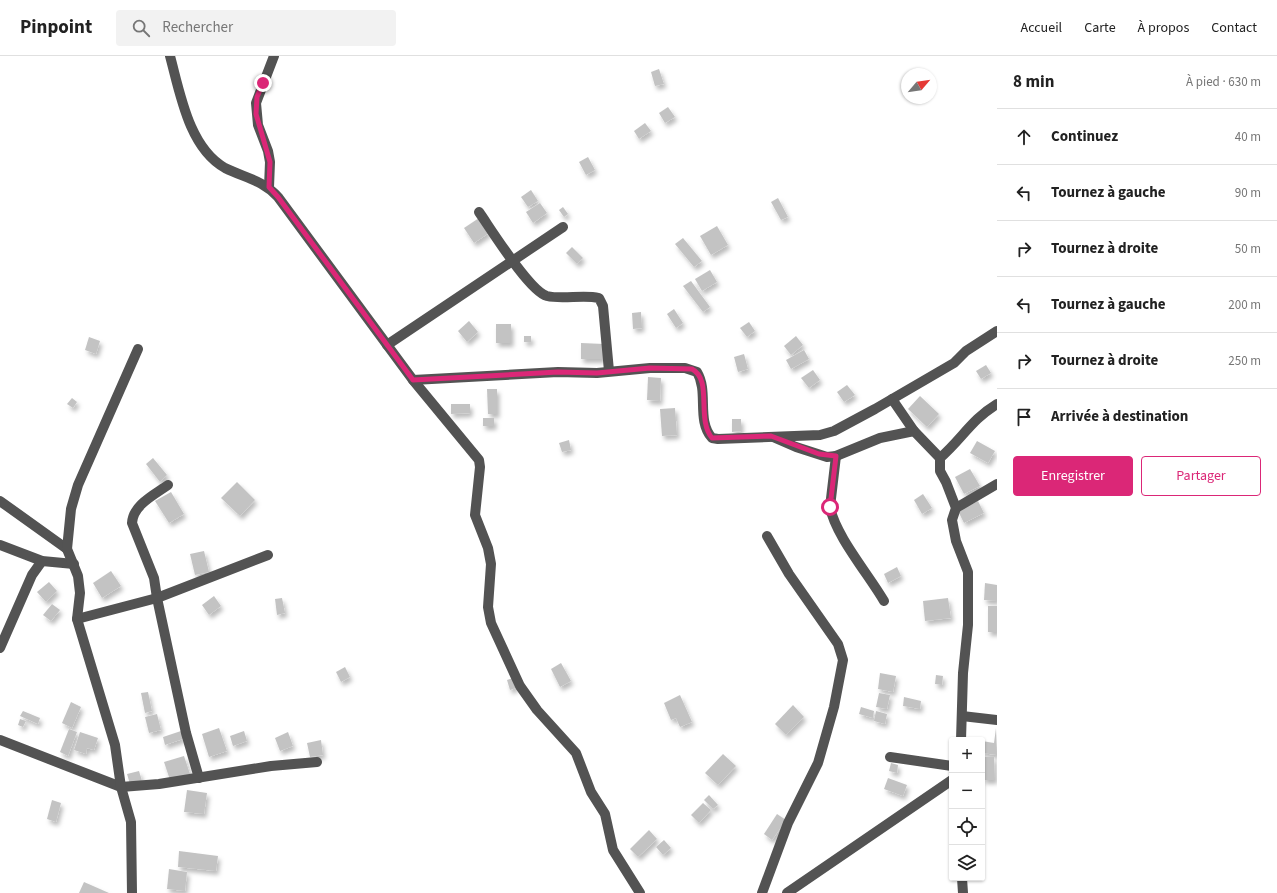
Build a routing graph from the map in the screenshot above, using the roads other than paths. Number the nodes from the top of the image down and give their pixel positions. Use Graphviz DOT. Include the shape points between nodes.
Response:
graph roads {
  1 [pos="170,56"];
  2 [pos="274,56"];
  3 [pos="269,187"];
  4 [pos="480,212"];
  5 [pos="562,227"];
  6 [pos="512,259"];
  7 [pos="997,331"];
  8 [pos="387,345"];
  9 [pos="138,349"];
  10 [pos="609,371"];
  11 [pos="413,380"];
  12 [pos="892,399"];
  13 [pos="997,404"];
  14 [pos="914,431"];
  15 [pos="771,436"];
  16 [pos="836,456"];
  17 [pos="940,458"];
  18 [pos="997,484"];
  19 [pos="168,485"];
  20 [pos="0,501"];
  21 [pos="956,508"];
  22 [pos="767,536"];
  23 [pos="0,545"];
  24 [pos="67,549"];
  25 [pos="268,555"];
  26 [pos="42,561"];
  27 [pos="74,564"];
  28 [pos="156,598"];
  29 [pos="884,601"];
  30 [pos="77,619"];
  31 [pos="0,648"];
  32 [pos="962,716"];
  33 [pos="997,720"];
  34 [pos="961,737"];
  35 [pos="0,740"];
  36 [pos="890,757"];
  37 [pos="317,762"];
  38 [pos="949,766"];
  39 [pos="199,778"];
  40 [pos="949,782"];
  41 [pos="121,787"];
  42 [pos="962,881"];
  43 [pos="132,893"];
  44 [pos="640,893"];
  45 [pos="762,893"];
  46 [pos="787,893"];
  47 [pos="963,893"];
  1 -- 3 [label="street" via="187,120 210,158 225,168"];
  2 -- 3 [label="street" via="256,103 258,125 270,162"];
  3 -- 8 [label="street"];
  4 -- 6 [label="street"];
  5 -- 6 [label="street"];
  6 -- 8 [label="street"];
  6 -- 10 [label="street" via="525,277 545,295 558,298 599,298 603,306"];
  7 -- 12 [label="street" via="966,351 954,363"];
  8 -- 11 [label="street"];
  9 -- 24 [label="street" via="78,485 71,509"];
  10 -- 11 [label="street"];
  10 -- 15 [label="street" via="650,368 692,369 700,378 705,427 712,438"];
  11 -- 44 [label="street" via="479,460 475,515 488,548 491,564 488,607 491,623 520,686 537,710 576,753 591,792 605,814 612,850"];
  12 -- 14 [label="street"];
  12 -- 15 [label="street" via="827,434"];
  13 -- 17 [label="street" via="975,420 954,446"];
  14 -- 16 [label="street" via="880,438"];
  14 -- 17 [label="street"];
  15 -- 16 [label="street" via="819,454"];
  16 -- 29 [label="street" via="831,514 844,540"];
  17 -- 21 [label="street" via="940,471"];
  18 -- 21 [label="street"];
  19 -- 28 [label="street" via="132,514 132,523 154,578"];
  20 -- 24 [label="street"];
  21 -- 32 [label="street" via="952,520 956,540 968,572 968,625"];
  22 -- 45 [label="street" via="838,644 843,660 834,707 818,763 788,823"];
  23 -- 26 [label="street"];
  24 -- 27 [label="street"];
  25 -- 28 [label="street"];
  26 -- 27 [label="street"];
  26 -- 31 [label="street" via="32,575"];
  27 -- 30 [label="street" via="80,593"];
  28 -- 30 [label="street"];
  28 -- 39 [label="street" via="186,733"];
  30 -- 41 [label="street" via="115,745"];
  32 -- 33 [label="street"];
  32 -- 34 [label="street"];
  35 -- 41 [label="street"];
  36 -- 38 [label="street"];
  37 -- 39 [label="street" via="271,766"];
  39 -- 41 [label="street"];
  40 -- 46 [label="street"];
  41 -- 43 [label="street" via="131,822"];
  42 -- 47 [label="street"];
}
